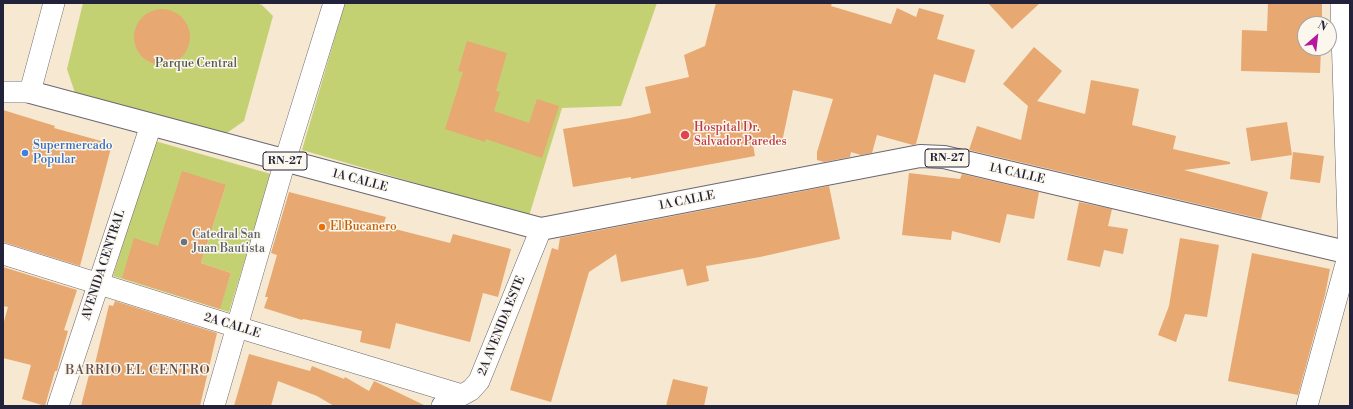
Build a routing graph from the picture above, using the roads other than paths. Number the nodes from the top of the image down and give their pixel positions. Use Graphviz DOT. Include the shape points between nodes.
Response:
graph roads {
  1 [pos="54,3"];
  2 [pos="334,3"];
  3 [pos="1341,3"];
  4 [pos="3,92"];
  5 [pos="30,92"];
  6 [pos="151,124"];
  7 [pos="285,161"];
  8 [pos="541,229"];
  9 [pos="1349,253"];
  10 [pos="3,254"];
  11 [pos="97,284"];
  12 [pos="237,327"];
  13 [pos="462,395"];
  14 [pos="58,406"];
  15 [pos="214,406"];
  16 [pos="442,406"];
  17 [pos="1307,406"];
  1 -- 5 [label="street"];
  2 -- 7 [label="street"];
  3 -- 9 [label="street"];
  4 -- 5 [label="street"];
  5 -- 6 [label="main road, 1A CALLE / RN-27"];
  6 -- 7 [label="main road, 1A CALLE / RN-27"];
  6 -- 11 [label="street, AVENIDA CENTRAL"];
  7 -- 8 [label="main road, 1A CALLE / RN-27"];
  7 -- 12 [label="street"];
  8 -- 9 [label="main road, 1A CALLE / RN-27" via="920,156 944,157"];
  8 -- 13 [label="street, 2A AVENIDA ESTE" via="479,382"];
  9 -- 17 [label="street"];
  10 -- 11 [label="street, 2A CALLE"];
  11 -- 12 [label="street, 2A CALLE"];
  11 -- 14 [label="street, AVENIDA CENTRAL"];
  12 -- 13 [label="street, 2A CALLE"];
  12 -- 15 [label="street"];
  13 -- 16 [label="street, 2A AVENIDA ESTE"];
}
